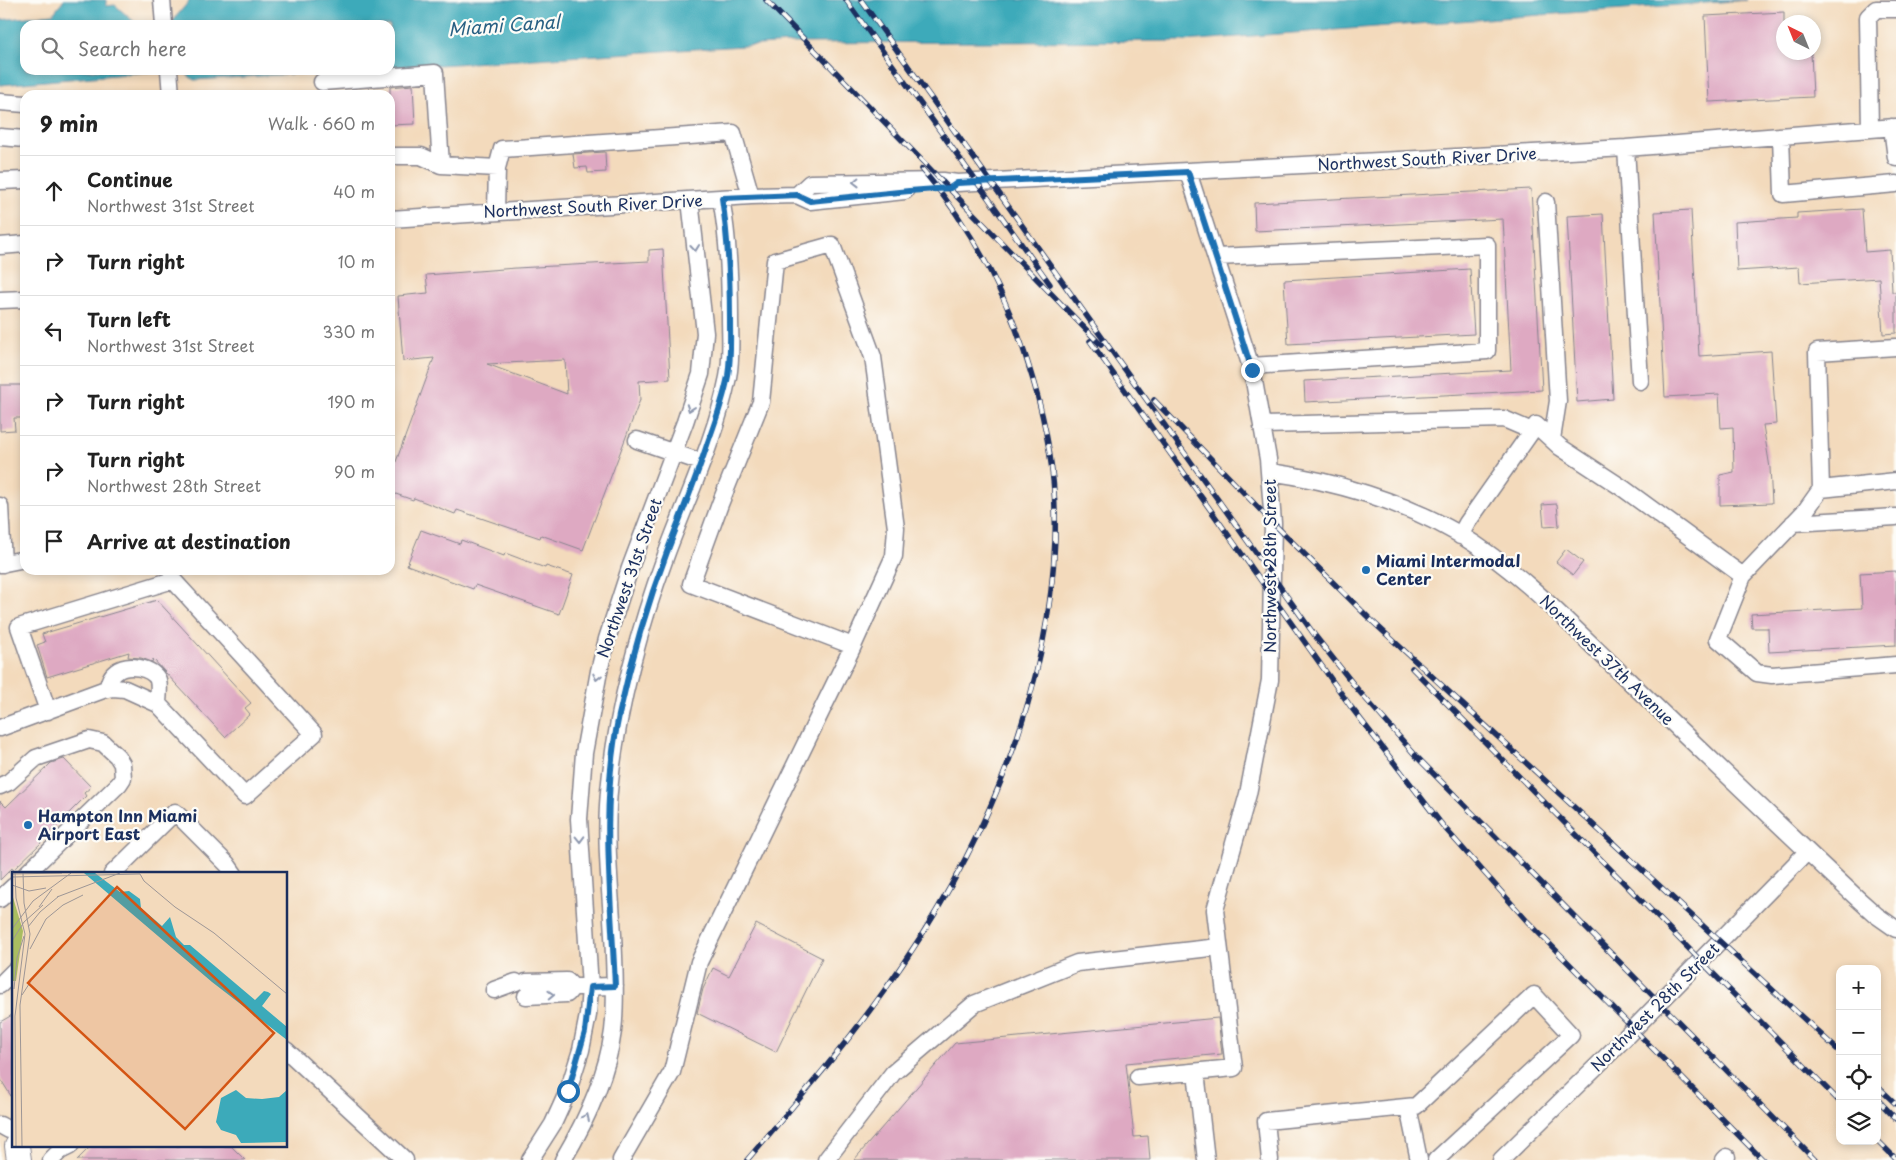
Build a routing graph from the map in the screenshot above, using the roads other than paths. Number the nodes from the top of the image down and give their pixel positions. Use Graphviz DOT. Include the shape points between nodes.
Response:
graph roads {
  1 [pos="162,0"];
  2 [pos="1896,9"];
  3 [pos="164,20"];
  4 [pos="169,75"];
  5 [pos="322,82"];
  6 [pos="171,90"];
  7 [pos="0,102"];
  8 [pos="20,104"];
  9 [pos="1894,127"];
  10 [pos="1870,128"];
  11 [pos="1781,136"];
  12 [pos="0,137"];
  13 [pos="20,139"];
  14 [pos="1626,148"];
  15 [pos="395,156"];
  16 [pos="1896,158"];
  17 [pos="442,165"];
  18 [pos="497,168"];
  19 [pos="1188,172"];
  20 [pos="20,180"];
  21 [pos="0,181"];
  22 [pos="1896,184"];
  23 [pos="750,196"];
  24 [pos="722,198"];
  25 [pos="690,200"];
  26 [pos="1546,202"];
  27 [pos="496,211"];
  28 [pos="395,219"];
  29 [pos="20,244"];
  30 [pos="0,246"];
  31 [pos="1216,257"];
  32 [pos="20,299"];
  33 [pos="0,300"];
  34 [pos="1896,347"];
  35 [pos="1251,366"];
  36 [pos="1640,381"];
  37 [pos="1263,425"];
  38 [pos="1532,431"];
  39 [pos="1552,439"];
  40 [pos="637,440"];
  41 [pos="673,452"];
  42 [pos="701,462"];
  43 [pos="1270,472"];
  44 [pos="1896,481"];
  45 [pos="1821,489"];
  46 [pos="0,506"];
  47 [pos="1896,517"];
  48 [pos="1793,523"];
  49 [pos="1460,536"];
  50 [pos="20,560"];
  51 [pos="1,564"];
  52 [pos="1743,576"];
  53 [pos="853,646"];
  54 [pos="1896,665"];
  55 [pos="107,689"];
  56 [pos="158,704"];
  57 [pos="48,711"];
  58 [pos="0,728"];
  59 [pos="0,786"];
  60 [pos="1807,852"];
  61 [pos="28,872"];
  62 [pos="114,872"];
  63 [pos="232,872"];
  64 [pos="12,888"];
  65 [pos="0,899"];
  66 [pos="1896,929"];
  67 [pos="1219,947"];
  68 [pos="12,972"];
  69 [pos="0,985"];
  70 [pos="615,986"];
  71 [pos="590,987"];
  72 [pos="521,989"];
  73 [pos="288,1052"];
  74 [pos="1196,1072"];
  75 [pos="1138,1077"];
  76 [pos="1408,1107"];
  77 [pos="15,1148"];
  78 [pos="66,1148"];
  79 [pos="19,1160"];
  80 [pos="51,1160"];
  81 [pos="405,1160"];
  82 [pos="530,1160"];
  83 [pos="563,1160"];
  84 [pos="621,1160"];
  85 [pos="826,1160"];
  86 [pos="1206,1160"];
  87 [pos="1270,1160"];
  88 [pos="1419,1160"];
  89 [pos="1436,1160"];
  90 [pos="1501,1160"];
  1 -- 3 [label="street"];
  2 -- 10 [label="street" via="1876,9 1868,17"];
  4 -- 6 [label="street"];
  5 -- 17 [label="street" via="435,73"];
  7 -- 8 [label="street"];
  9 -- 10 [label="street, Northwest South River Drive"];
  9 -- 16 [label="street"];
  10 -- 11 [label="street, Northwest South River Drive"];
  11 -- 14 [label="street, Northwest South River Drive"];
  11 -- 22 [label="street" via="1783,194"];
  12 -- 13 [label="street"];
  14 -- 19 [label="street, Northwest South River Drive"];
  14 -- 36 [label="street"];
  15 -- 17 [label="street" via="421,156"];
  17 -- 18 [label="street"];
  18 -- 23 [label="street" via="502,149 733,133"];
  18 -- 27 [label="street"];
  19 -- 23 [label="street, Northwest South River Drive" via="957,183 810,183 797,195"];
  19 -- 31 [label="street, Northwest 28th Street"];
  20 -- 21 [label="street"];
  23 -- 24 [label="street, Northwest South River Drive"];
  24 -- 25 [label="street, Northwest South River Drive"];
  24 -- 42 [label="street, Northwest 31st Street" via="731,354 723,399"];
  25 -- 27 [label="street, Northwest South River Drive"];
  25 -- 41 [label="street, Northwest 31st Street, one-way" via="705,333 704,353 695,395"];
  26 -- 39 [label="street" via="1558,401"];
  27 -- 28 [label="street, Northwest South River Drive"];
  29 -- 30 [label="street"];
  31 -- 35 [label="street, Northwest 28th Street"];
  31 -- 35 [label="street" via="1487,245 1487,351"];
  32 -- 33 [label="street"];
  34 -- 45 [label="street" via="1817,352"];
  35 -- 37 [label="street, Northwest 28th Street"];
  37 -- 38 [label="street" via="1504,419"];
  37 -- 43 [label="street, Northwest 28th Street"];
  38 -- 39 [label="street" via="1536,425"];
  38 -- 49 [label="street"];
  39 -- 52 [label="street"];
  40 -- 41 [label="street"];
  41 -- 42 [label="street"];
  41 -- 71 [label="street, Northwest 31st Street, one-way" via="615,613 588,724 579,820"];
  42 -- 70 [label="street, Northwest 31st Street" via="651,598 616,733 609,784 607,838"];
  43 -- 49 [label="street, Northwest 37th Avenue" via="1326,482 1363,494 1428,518"];
  43 -- 67 [label="street, Northwest 28th Street" via="1273,524 1270,680 1248,794 1215,910"];
  44 -- 45 [label="street"];
  45 -- 48 [label="street"];
  46 -- 51 [label="street"];
  47 -- 48 [label="street"];
  48 -- 52 [label="street"];
  49 -- 60 [label="street, Northwest 37th Avenue" via="1530,587"];
  50 -- 51 [label="street"];
  52 -- 54 [label="street" via="1718,639 1757,673 1772,675"];
  53 -- 53 [label="street" via="691,584 761,402 775,262 832,245 873,357 896,528 894,556"];
  53 -- 84 [label="street" via="699,962 672,1072"];
  55 -- 56 [label="street" via="124,689"];
  55 -- 56 [label="street" via="111,678 120,669 145,669 153,672 157,679"];
  55 -- 57 [label="street"];
  56 -- 57 [label="street" via="245,796 314,734 173,580 19,627"];
  57 -- 58 [label="street"];
  59 -- 61 [label="street" via="36,758 89,740 103,743 122,764 123,778 119,784"];
  60 -- 66 [label="street, Northwest 37th Avenue"];
  60 -- 90 [label="street, Northwest 28th Street"];
  62 -- 63 [label="street" via="175,812"];
  64 -- 65 [label="street"];
  67 -- 74 [label="street, Northwest 28th Street" via="1234,1068"];
  67 -- 85 [label="street" via="1077,962 974,1004 894,1073"];
  68 -- 69 [label="street"];
  70 -- 71 [label="street"];
  83 -- 70 [label="street, Northwest 31st Street, one-way" via="577,1136 603,1074 614,1029"];
  71 -- 72 [label="street" via="573,987 567,994"];
  71 -- 82 [label="street, Northwest 31st Street" via="585,1032 568,1091 553,1124"];
  73 -- 81 [label="street"];
  74 -- 75 [label="street"];
  74 -- 86 [label="street"];
  76 -- 87 [label="street" via="1266,1121"];
  76 -- 88 [label="street"];
  76 -- 89 [label="street" via="1416,1106 1534,995 1571,1035"];
  77 -- 79 [label="highway"];
  78 -- 80 [label="street"];
}
